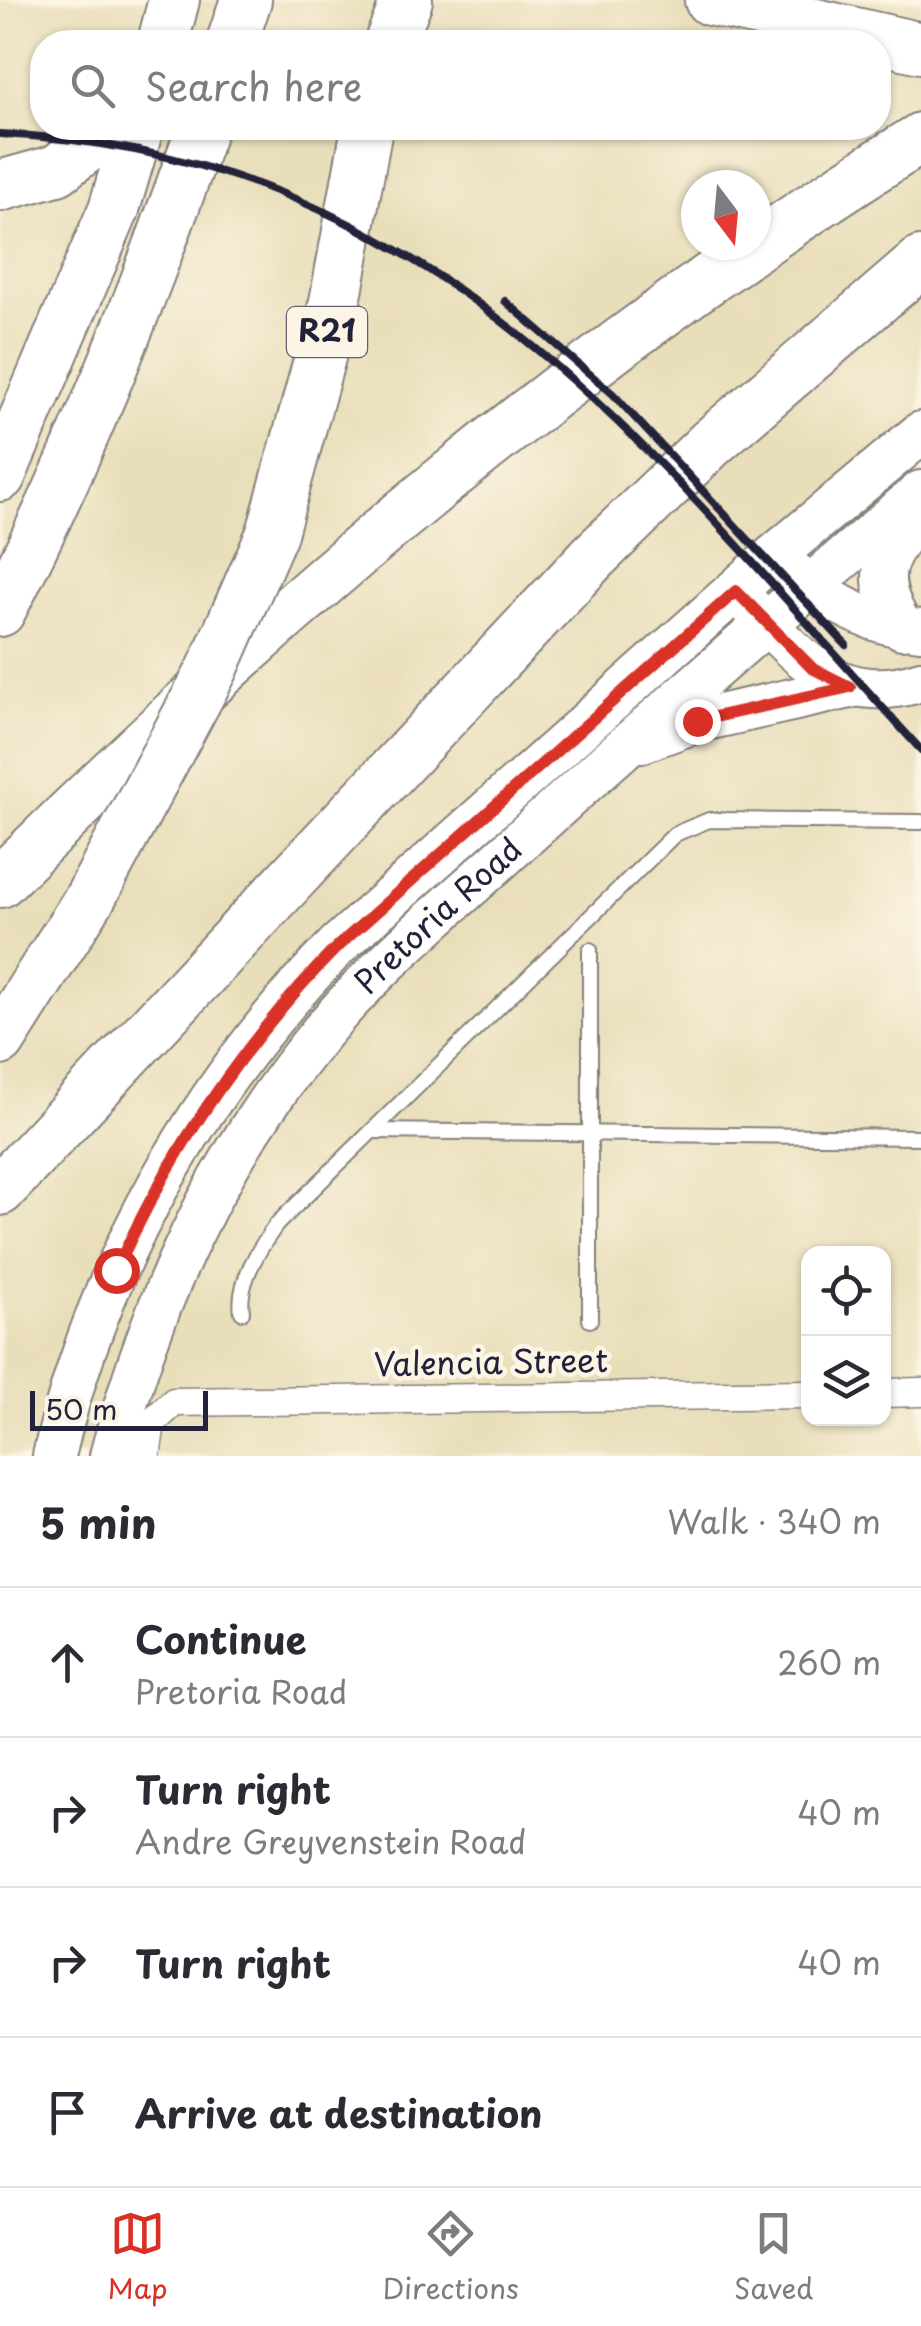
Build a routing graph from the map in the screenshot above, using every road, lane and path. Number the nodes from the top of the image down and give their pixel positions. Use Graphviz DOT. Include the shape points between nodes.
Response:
graph roads {
  1 [pos="174,0"];
  2 [pos="246,0"];
  3 [pos="710,0"];
  4 [pos="165,30"];
  5 [pos="236,30"];
  6 [pos="839,30"];
  7 [pos="891,41"];
  8 [pos="921,48"];
  9 [pos="921,138"];
  10 [pos="96,140"];
  11 [pos="134,140"];
  12 [pos="198,140"];
  13 [pos="364,140"];
  14 [pos="0,186"];
  15 [pos="921,262"];
  16 [pos="921,433"];
  17 [pos="0,476"];
  18 [pos="921,492"];
  19 [pos="921,511"];
  20 [pos="776,554"];
  21 [pos="810,586"];
  22 [pos="736,591"];
  23 [pos="0,612"];
  24 [pos="765,622"];
  25 [pos="912,629"];
  26 [pos="921,681"];
  27 [pos="850,687"];
  28 [pos="618,751"];
  29 [pos="921,822"];
  30 [pos="0,882"];
  31 [pos="590,950"];
  32 [pos="0,1040"];
  33 [pos="372,1131"];
  34 [pos="590,1133"];
  35 [pos="921,1136"];
  36 [pos="0,1190"];
  37 [pos="242,1312"];
  38 [pos="590,1320"];
  39 [pos="921,1392"];
  40 [pos="891,1393"];
  41 [pos="801,1394"];
  42 [pos="54,1456"];
  43 [pos="111,1456"];
  44 [pos="146,1456"];
  1 -- 4 [label="highway"];
  2 -- 5 [label="highway"];
  3 -- 6 [label="highway"];
  7 -- 8 [label="highway"];
  9 -- 30 [label="highway" via="596,358 430,488 264,630"];
  10 -- 14 [label="highway" via="56,170"];
  11 -- 17 [label="highway" via="114,209"];
  12 -- 23 [label="highway" via="56,504"];
  13 -- 32 [label="highway, R21, bridge" via="335,302 272,533 212,670 90,898"];
  15 -- 36 [label="highway" via="710,443 593,557"];
  16 -- 20 [label="main road, Pretoria Road"];
  18 -- 21 [label="main road, Pretoria Road"];
  19 -- 25 [label="main road" via="882,572 885,596"];
  20 -- 21 [label="main road"];
  20 -- 22 [label="main road, Pretoria Road"];
  21 -- 24 [label="main road, Pretoria Road"];
  21 -- 25 [label="main road" via="838,606"];
  22 -- 24 [label="main road"];
  22 -- 42 [label="main road, Pretoria Road" via="338,946 245,1048 142,1214 66,1404"];
  24 -- 27 [label="main road" via="812,668"];
  24 -- 28 [label="main road, Pretoria Road"];
  26 -- 27 [label="main road"];
  27 -- 28 [label="main road" via="697,721"];
  28 -- 43 [label="main road, Pretoria Road" via="404,948 290,1072 242,1142 166,1286"];
  29 -- 33 [label="lane" via="710,820 686,827"];
  31 -- 34 [label="lane"];
  33 -- 34 [label="lane"];
  33 -- 37 [label="lane" via="270,1234 242,1294"];
  34 -- 35 [label="lane"];
  34 -- 38 [label="lane"];
  39 -- 40 [label="street"];
  41 -- 44 [label="street, Valencia Street" via="174,1402 151,1423"];
}
